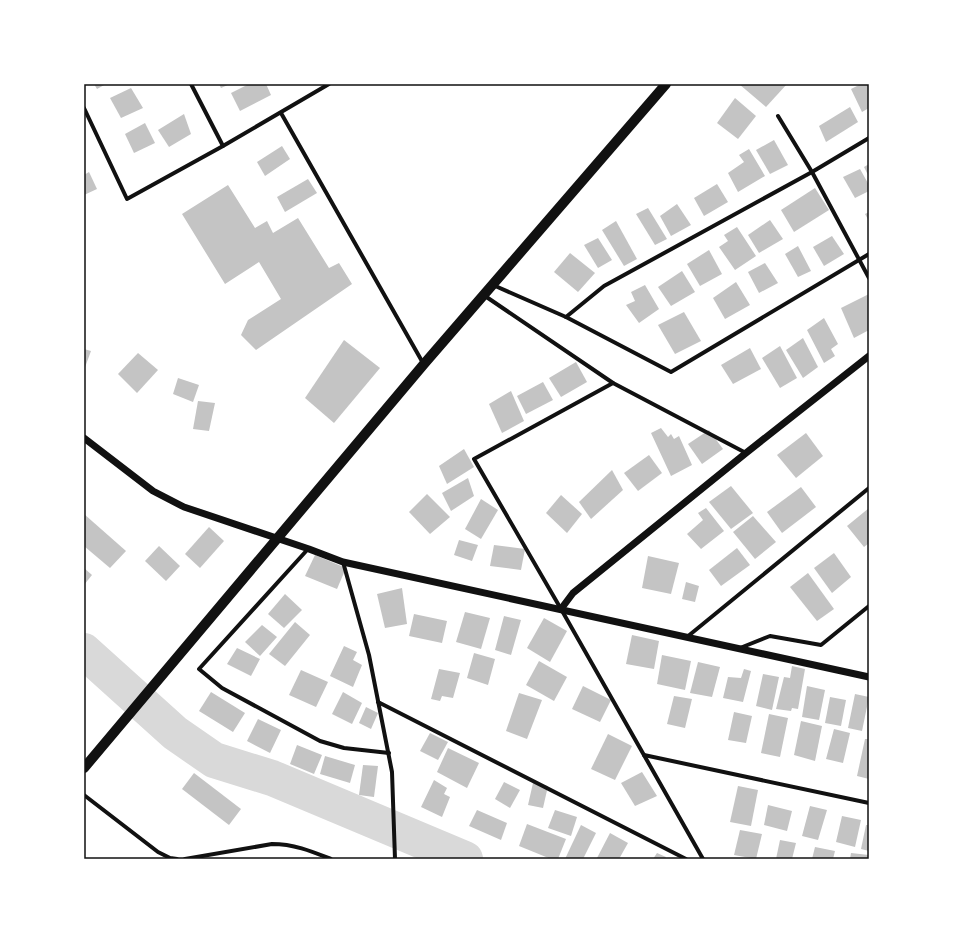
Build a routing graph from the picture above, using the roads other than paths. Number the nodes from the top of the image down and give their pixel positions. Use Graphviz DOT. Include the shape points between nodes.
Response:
graph roads {
  1 [pos="191,84"];
  2 [pos="329,84"];
  3 [pos="666,84"];
  4 [pos="84,108"];
  5 [pos="281,113"];
  6 [pos="778,116"];
  7 [pos="869,138"];
  8 [pos="223,146"];
  9 [pos="812,172"];
  10 [pos="869,254"];
  11 [pos="859,260"];
  12 [pos="869,278"];
  13 [pos="492,285"];
  14 [pos="484,296"];
  15 [pos="566,317"];
  16 [pos="869,356"];
  17 [pos="424,364"];
  18 [pos="613,383"];
  19 [pos="84,438"];
  20 [pos="746,453"];
  21 [pos="869,488"];
  22 [pos="309,549"];
  23 [pos="343,562"];
  24 [pos="869,606"];
  25 [pos="561,609"];
  26 [pos="686,638"];
  27 [pos="737,649"];
  28 [pos="869,677"];
  29 [pos="378,702"];
  30 [pos="389,753"];
  31 [pos="644,755"];
  32 [pos="84,768"];
  33 [pos="84,795"];
  34 [pos="869,803"];
  35 [pos="395,857"];
  36 [pos="177,859"];
  37 [pos="185,859"];
  38 [pos="331,859"];
  39 [pos="686,859"];
  40 [pos="703,859"];
  1 -- 8 [label="street"];
  2 -- 5 [label="street"];
  3 -- 13 [label="main road"];
  4 -- 8 [label="street" via="127,199"];
  5 -- 8 [label="street"];
  5 -- 17 [label="street"];
  6 -- 9 [label="street"];
  7 -- 9 [label="street"];
  9 -- 11 [label="street"];
  9 -- 15 [label="street" via="604,286"];
  10 -- 11 [label="street"];
  11 -- 12 [label="street"];
  11 -- 15 [label="street" via="671,372"];
  13 -- 14 [label="main road"];
  13 -- 15 [label="street"];
  14 -- 17 [label="main road"];
  14 -- 18 [label="street"];
  16 -- 20 [label="street"];
  17 -- 32 [label="main road"];
  18 -- 20 [label="street"];
  18 -- 25 [label="street" via="474,459"];
  19 -- 22 [label="street" via="153,491 184,507"];
  20 -- 25 [label="street" via="574,593"];
  21 -- 26 [label="street"];
  22 -- 23 [label="street"];
  22 -- 30 [label="street" via="199,669 222,688 320,741 344,748"];
  23 -- 25 [label="street"];
  23 -- 29 [label="street"];
  24 -- 27 [label="street" via="821,644 770,636"];
  25 -- 26 [label="street"];
  25 -- 31 [label="street"];
  26 -- 27 [label="street"];
  27 -- 28 [label="street"];
  29 -- 30 [label="street"];
  29 -- 39 [label="street"];
  30 -- 35 [label="street"];
  31 -- 34 [label="street"];
  31 -- 40 [label="street"];
  33 -- 36 [label="street" via="158,852"];
  37 -- 38 [label="street" via="272,844 300,847"];
}
